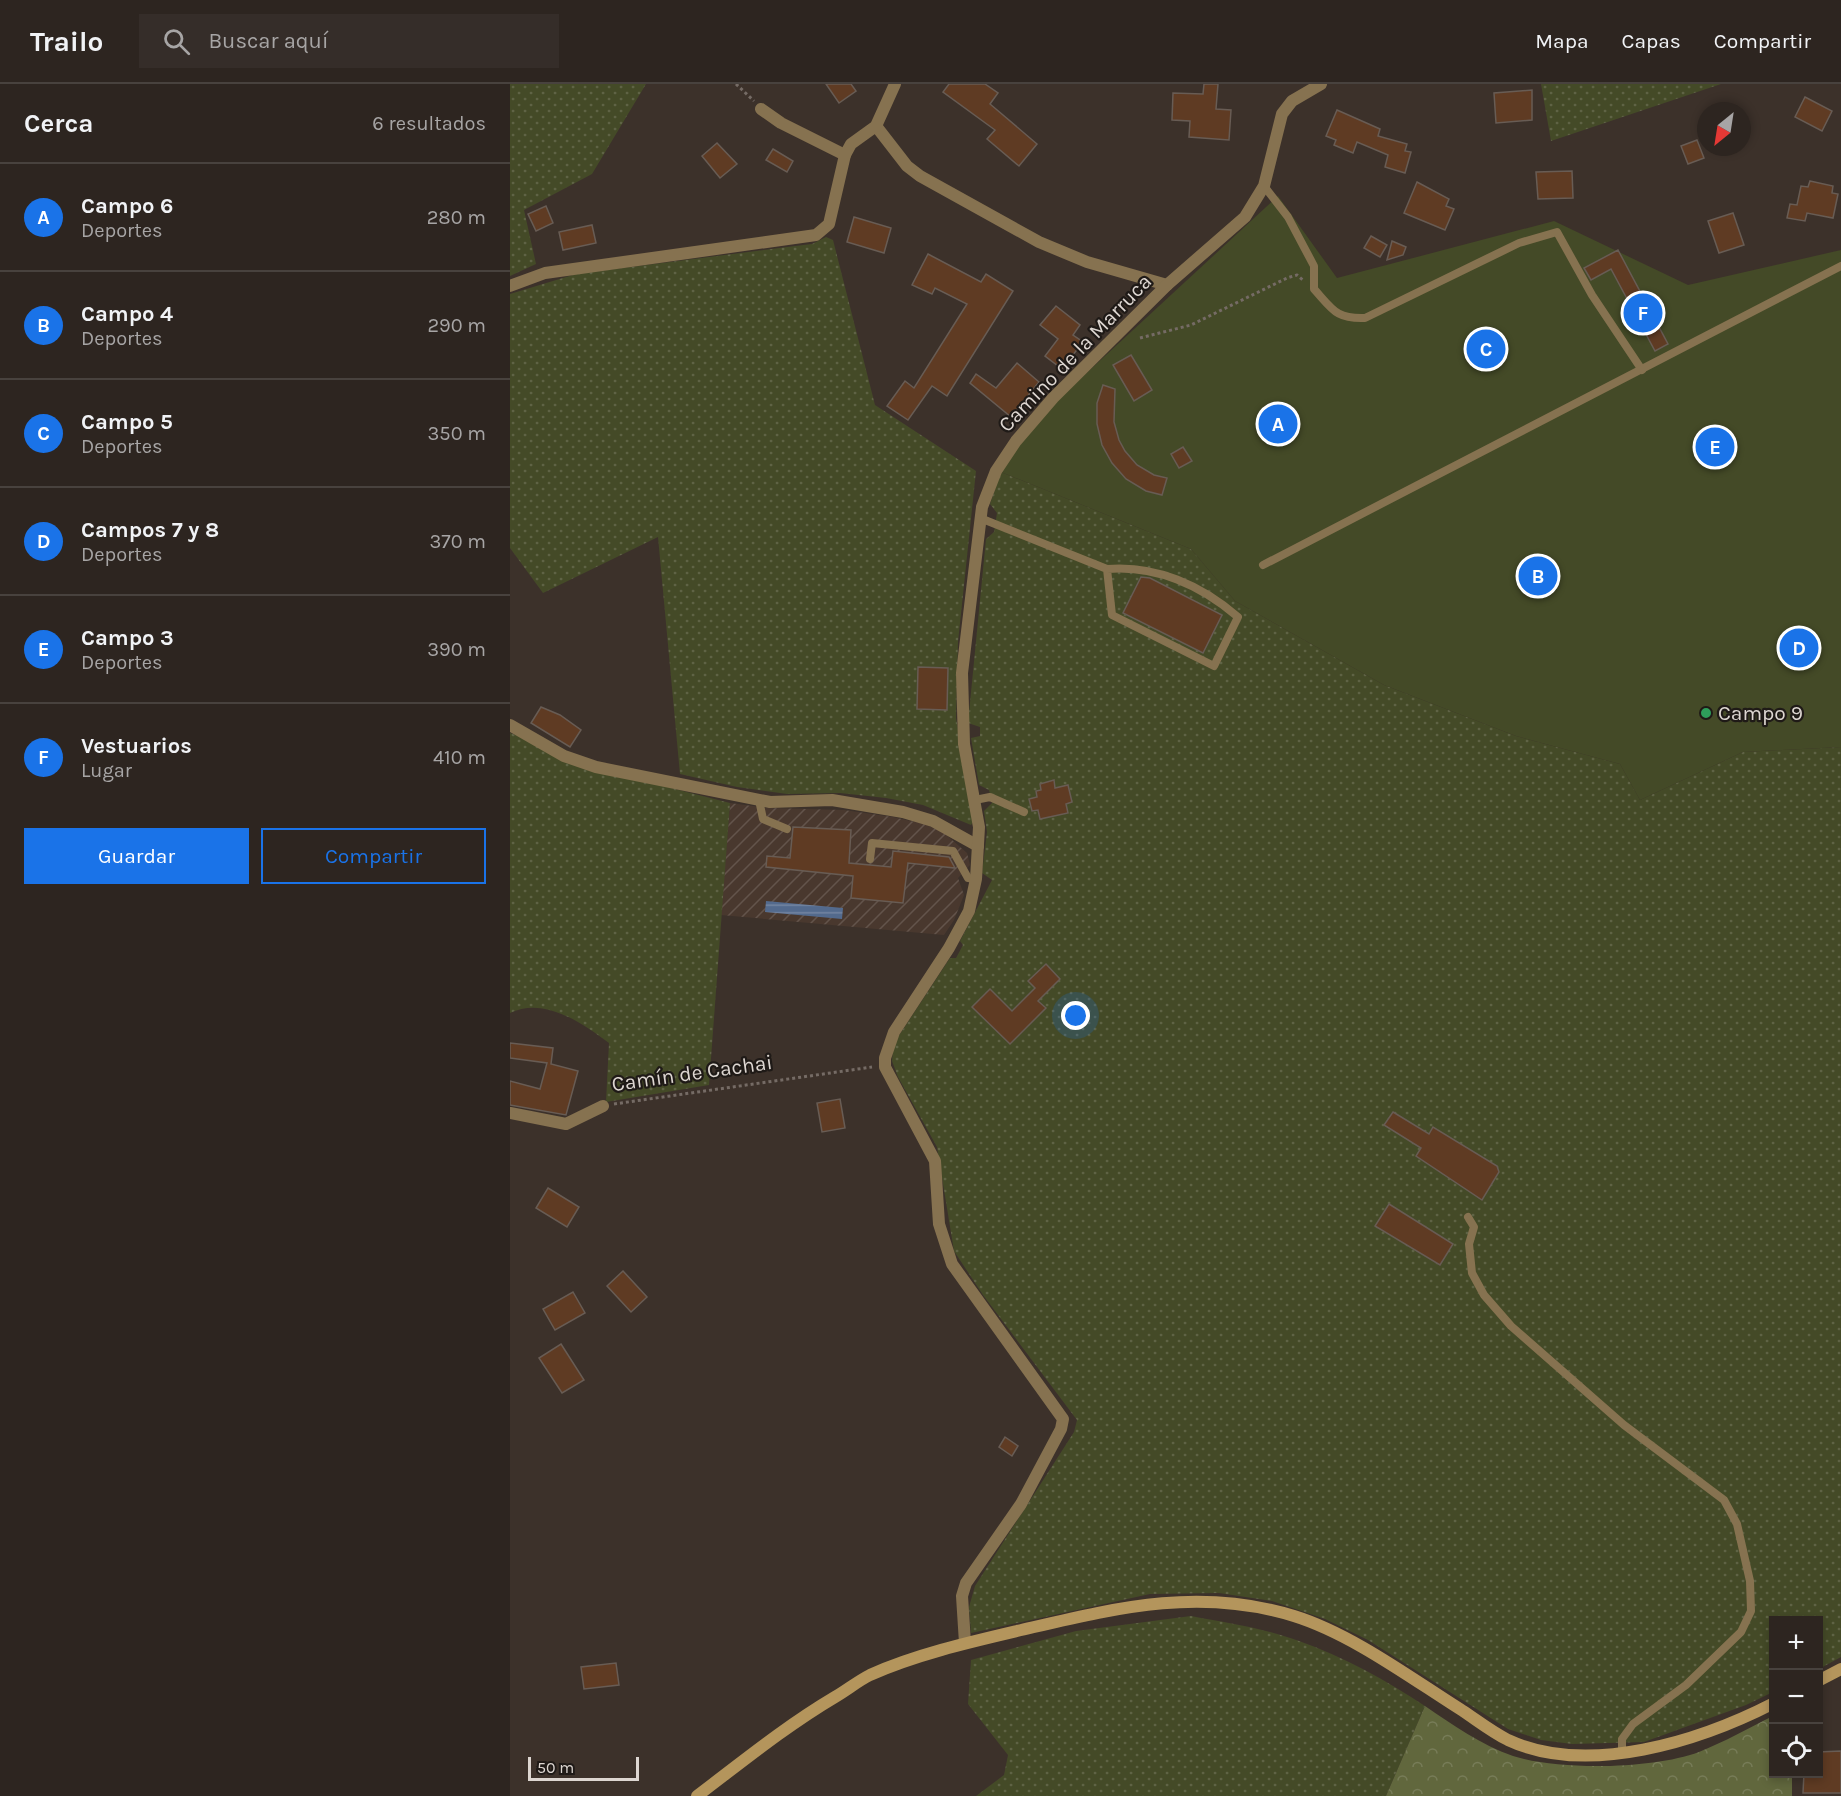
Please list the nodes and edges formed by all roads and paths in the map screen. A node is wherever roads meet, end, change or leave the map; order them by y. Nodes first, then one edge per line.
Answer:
1 (736, 84) edge
2 (895, 84) edge
3 (1321, 84) edge
4 (761, 109) joint
5 (876, 126) junction
6 (845, 155) junction
7 (1264, 186) junction
8 (1841, 266) edge
9 (1167, 285) junction
10 (510, 286) edge
11 (1314, 289) junction
12 (1140, 338) dead end
13 (1642, 370) junction
14 (980, 518) junction
15 (1263, 565) dead end
16 (1107, 568) junction
17 (510, 725) edge
18 (759, 800) junction
19 (975, 800) junction
20 (1024, 812) dead end
21 (788, 829) dead end
22 (978, 846) junction
23 (870, 859) dead end
24 (976, 879) junction
25 (885, 1067) junction
26 (603, 1106) joint
27 (510, 1113) edge
28 (1468, 1218) dead end
29 (965, 1643) junction
30 (1841, 1669) edge
31 (1823, 1678) edge
32 (1769, 1705) edge
33 (1622, 1753) junction
34 (697, 1796) edge

1 - 4 path
2 - 5 street
3 - 7 street, Camino de la Marruca
4 - 6 street
5 - 6 street
5 - 9 street
6 - 10 street
7 - 9 street, Camino de la Marruca
7 - 11 lane
8 - 13 lane
9 - 14 street, Camino de la Marruca
11 - 12 path
11 - 13 lane
13 - 15 lane
14 - 16 lane
14 - 19 street, Camino de la Marruca
16 - 16 lane
17 - 18 street
18 - 21 lane
18 - 22 street
19 - 20 lane
19 - 22 street, Camino de la Marruca
22 - 24 street, Camino de la Marruca
23 - 24 lane
24 - 25 street, Camino de la Marruca
25 - 26 path, Camín de Cachai
25 - 29 street
26 - 27 street, Camín de Cachai
28 - 33 lane
29 - 33 street
29 - 34 street
30 - 31 street
32 - 33 street

